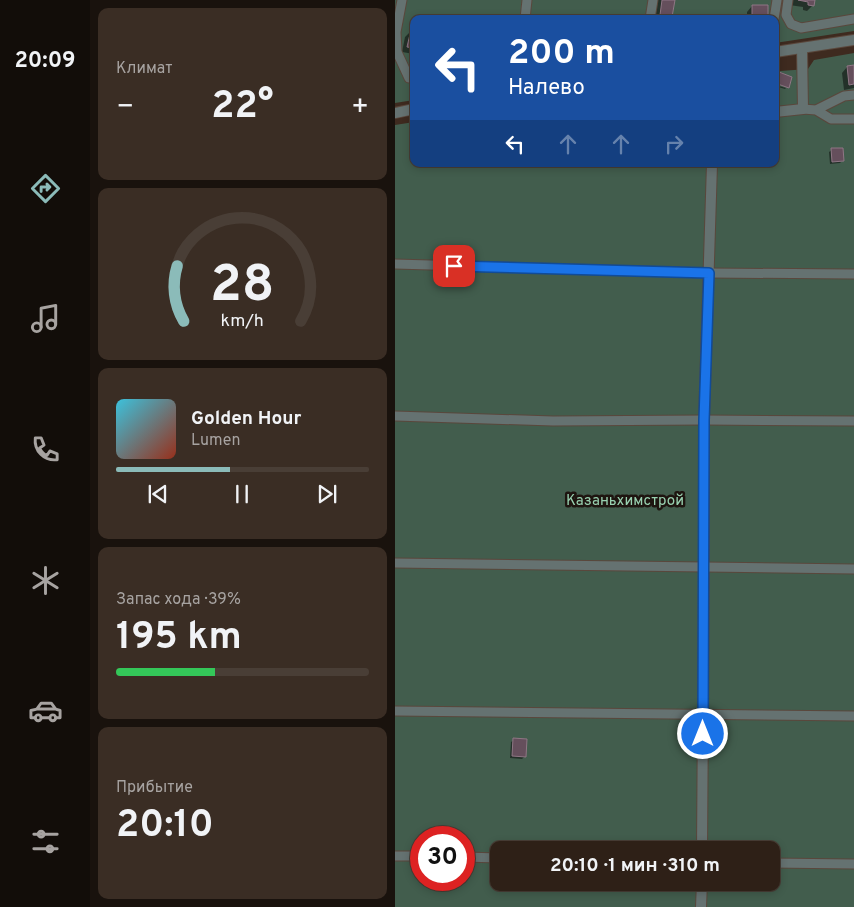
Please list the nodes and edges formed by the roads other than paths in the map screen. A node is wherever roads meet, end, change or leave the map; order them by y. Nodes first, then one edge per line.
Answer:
1 (402, 0) edge
2 (527, 0) edge
3 (653, 0) edge
4 (777, 0) edge
5 (789, 0) edge
6 (525, 15) edge
7 (651, 15) edge
8 (775, 15) edge
9 (854, 19) edge
10 (854, 40) edge
11 (802, 48) junction
12 (779, 51) edge
13 (410, 78) edge
14 (854, 95) edge
15 (803, 109) junction
16 (816, 110) junction
17 (410, 111) edge
18 (779, 112) edge
19 (395, 113) edge
20 (854, 119) edge
21 (712, 167) edge
22 (395, 264) edge
23 (709, 273) junction
24 (854, 274) edge
25 (395, 416) edge
26 (704, 420) junction
27 (854, 421) edge
28 (395, 563) edge
29 (704, 568) junction
30 (854, 569) edge
31 (395, 711) edge
32 (703, 714) junction
33 (854, 716) edge
34 (702, 841) edge
35 (395, 856) edge
36 (410, 856) edge
37 (475, 857) edge
38 (490, 858) edge
39 (780, 863) edge
40 (854, 864) edge
41 (702, 891) edge
42 (701, 907) edge

1 - 13 lane
2 - 6 lane
3 - 7 lane
4 - 8 lane
5 - 9 lane
10 - 11 street
11 - 12 street
11 - 15 street
14 - 16 lane
15 - 16 lane
15 - 18 street
16 - 20 lane
17 - 19 street
21 - 23 street
22 - 23 lane
23 - 24 lane
23 - 26 street
25 - 26 lane
26 - 27 lane
26 - 29 street
28 - 29 lane
29 - 30 lane
29 - 32 street
31 - 32 lane
32 - 33 lane
32 - 34 street
35 - 36 lane
37 - 38 lane
39 - 40 lane
41 - 42 street

